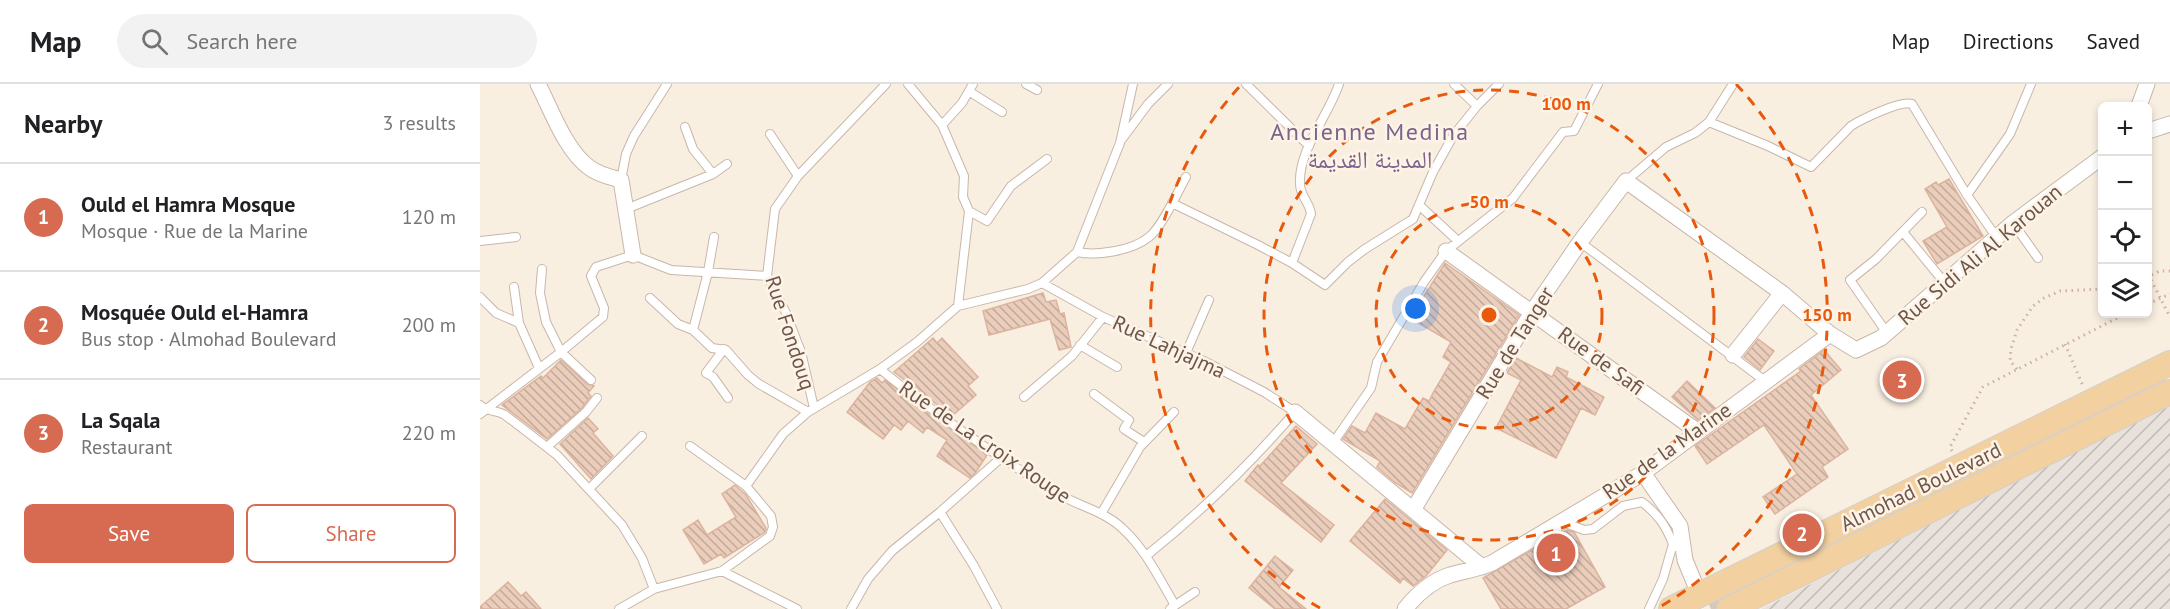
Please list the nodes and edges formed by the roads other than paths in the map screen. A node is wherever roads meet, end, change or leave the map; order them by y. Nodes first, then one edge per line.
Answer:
1 (538, 84) edge
2 (667, 84) edge
3 (886, 84) edge
4 (908, 84) edge
5 (1026, 84) edge
6 (1133, 84) edge
7 (1168, 84) edge
8 (1246, 84) edge
9 (1340, 84) edge
10 (1454, 84) edge
11 (1499, 84) edge
12 (1598, 84) edge
13 (1733, 84) edge
14 (2031, 84) edge
15 (2147, 84) edge
16 (972, 88) edge
17 (1037, 90) dead end
18 (2140, 102) edge
19 (1478, 106) junction
20 (1002, 111) dead end
21 (1709, 122) junction
22 (2170, 123) edge
23 (942, 125) junction
24 (685, 127) dead end
25 (2152, 129) edge
26 (770, 134) dead end
27 (1120, 143) junction
28 (1309, 146) junction
29 (1047, 159) dead end
30 (2098, 161) edge
31 (728, 164) dead end
32 (713, 174) junction
33 (798, 176) junction
34 (1186, 177) dead end
35 (621, 180) junction
36 (1626, 181) junction
37 (1966, 195) junction
38 (1172, 203) junction
39 (1419, 205) junction
40 (626, 209) junction
41 (969, 211) junction
42 (1922, 212) dead end
43 (2013, 223) junction
44 (1903, 232) junction
45 (516, 237) dead end
46 (714, 237) dead end
47 (1997, 238) junction
48 (480, 241) edge
49 (1580, 242) junction
50 (1452, 246) junction
51 (1077, 252) junction
52 (633, 255) junction
53 (2038, 258) dead end
54 (1292, 263) junction
55 (542, 269) dead end
56 (708, 272) junction
57 (767, 276) junction
58 (1944, 282) junction
59 (1042, 283) junction
60 (514, 287) dead end
61 (1782, 293) junction
62 (480, 297) edge
63 (650, 298) dead end
64 (1209, 300) dead end
65 (958, 306) junction
66 (1532, 312) junction
67 (1103, 317) junction
68 (519, 323) junction
69 (693, 330) junction
70 (1887, 333) junction
71 (1830, 334) junction
72 (1080, 345) junction
73 (724, 350) junction
74 (561, 352) junction
75 (1186, 353) junction
76 (1733, 355) junction
77 (2170, 363) edge
78 (1117, 367) dead end
79 (539, 368) junction
80 (880, 369) junction
81 (591, 380) dead end
82 (1765, 381) junction
83 (2170, 392) edge
84 (1094, 394) dead end
85 (1024, 397) dead end
86 (597, 398) dead end
87 (728, 398) dead end
88 (482, 410) edge
89 (811, 410) junction
90 (1174, 412) dead end
91 (1295, 412) junction
92 (2036, 430) junction
93 (1697, 431) junction
94 (642, 436) dead end
95 (1144, 442) junction
96 (1333, 442) junction
97 (690, 446) dead end
98 (547, 447) junction
99 (2049, 451) junction
100 (1002, 457) junction
101 (1643, 473) junction
102 (746, 486) junction
103 (589, 489) junction
104 (1413, 510) junction
105 (940, 512) junction
106 (1101, 514) junction
107 (1561, 521) junction
108 (1674, 544) junction
109 (1146, 556) junction
110 (1482, 567) junction
111 (722, 571) junction
112 (1703, 582) junction
113 (654, 589) junction
114 (1195, 592) dead end
115 (1172, 608) edge
116 (619, 609) edge
117 (797, 609) edge
118 (851, 609) edge
119 (997, 609) edge
120 (1405, 609) edge
121 (1648, 609) edge
122 (1671, 609) edge
123 (1729, 609) edge

1 - 35 street
2 - 35 lane
3 - 33 lane, Rue Fondouq
4 - 23 lane
5 - 17 lane
6 - 27 lane
7 - 27 lane
8 - 28 lane
9 - 28 lane
10 - 19 lane
11 - 19 lane
12 - 50 lane
13 - 21 lane
14 - 37 lane
15 - 18 street
16 - 20 lane
16 - 23 lane
19 - 39 lane
21 - 36 lane
21 - 37 lane
22 - 25 street
23 - 41 lane
24 - 32 lane
26 - 33 lane
27 - 51 lane
28 - 54 lane
29 - 41 lane
30 - 43 street, Rue Sidi Ali Al Karouan
31 - 32 lane
32 - 40 lane
33 - 57 lane, Rue Fondouq
34 - 38 lane
35 - 40 street
36 - 49 street, Rue de Tanger
36 - 61 street
37 - 47 lane
38 - 51 lane
38 - 54 lane
39 - 50 lane
39 - 54 lane
40 - 52 street
41 - 65 lane
42 - 44 lane
43 - 47 street, Rue Sidi Ali Al Karouan
43 - 53 lane
44 - 58 lane
44 - 70 lane
45 - 48 lane
46 - 56 lane
47 - 58 street, Rue Sidi Ali Al Karouan
49 - 66 street, Rue de Tanger
49 - 76 lane
50 - 66 street, Rue de Safi
50 - 96 lane
51 - 59 lane
52 - 56 lane
52 - 74 lane
55 - 74 lane
56 - 57 lane
56 - 69 lane
57 - 89 lane, Rue Fondouq
58 - 70 street, Rue Sidi Ali Al Karouan
59 - 65 lane
59 - 67 lane, Rue Lahjajma
60 - 68 lane
61 - 71 street
61 - 76 street
62 - 68 lane
63 - 69 lane
64 - 75 lane
65 - 80 lane
66 - 93 street, Rue de Safi
66 - 104 street, Rue de Tanger
67 - 72 lane
67 - 75 lane, Rue Lahjajma
68 - 79 lane
69 - 73 lane
70 - 71 street, Rue Sidi Ali Al Karouan
71 - 82 street, Rue de la Marine
72 - 78 lane
72 - 85 lane
73 - 87 lane
73 - 89 lane
74 - 79 lane
74 - 81 lane
75 - 91 lane, Rue Lahjajma
76 - 82 lane
77 - 92 main road, Almohad Boulevard
79 - 88 lane
80 - 89 lane
80 - 100 lane, Rue de La Croix Rouge
82 - 93 street, Rue de la Marine
83 - 99 main road, Almohad Boulevard
84 - 95 lane
86 - 98 lane
88 - 98 lane
89 - 102 lane
90 - 95 lane
91 - 96 street
91 - 109 lane
92 - 99 main road
92 - 112 main road, Almohad Boulevard
93 - 101 street, Rue de la Marine
94 - 103 lane
95 - 106 lane
96 - 104 street
97 - 102 lane
98 - 103 lane
99 - 123 main road, Almohad Boulevard
100 - 105 lane
100 - 106 lane, Rue de La Croix Rouge
101 - 107 street, Rue de la Marine
101 - 112 street
102 - 111 lane
103 - 113 lane
104 - 110 street
105 - 118 lane
105 - 119 lane
106 - 109 lane, Rue de La Croix Rouge
107 - 108 lane
107 - 110 street, Rue de la Marine
108 - 112 lane
108 - 121 lane
109 - 115 lane, Rue de La Croix Rouge
110 - 120 street, Rue de la Marine
111 - 113 lane
111 - 117 lane
112 - 122 main road, Almohad Boulevard
113 - 116 lane
114 - 115 lane

